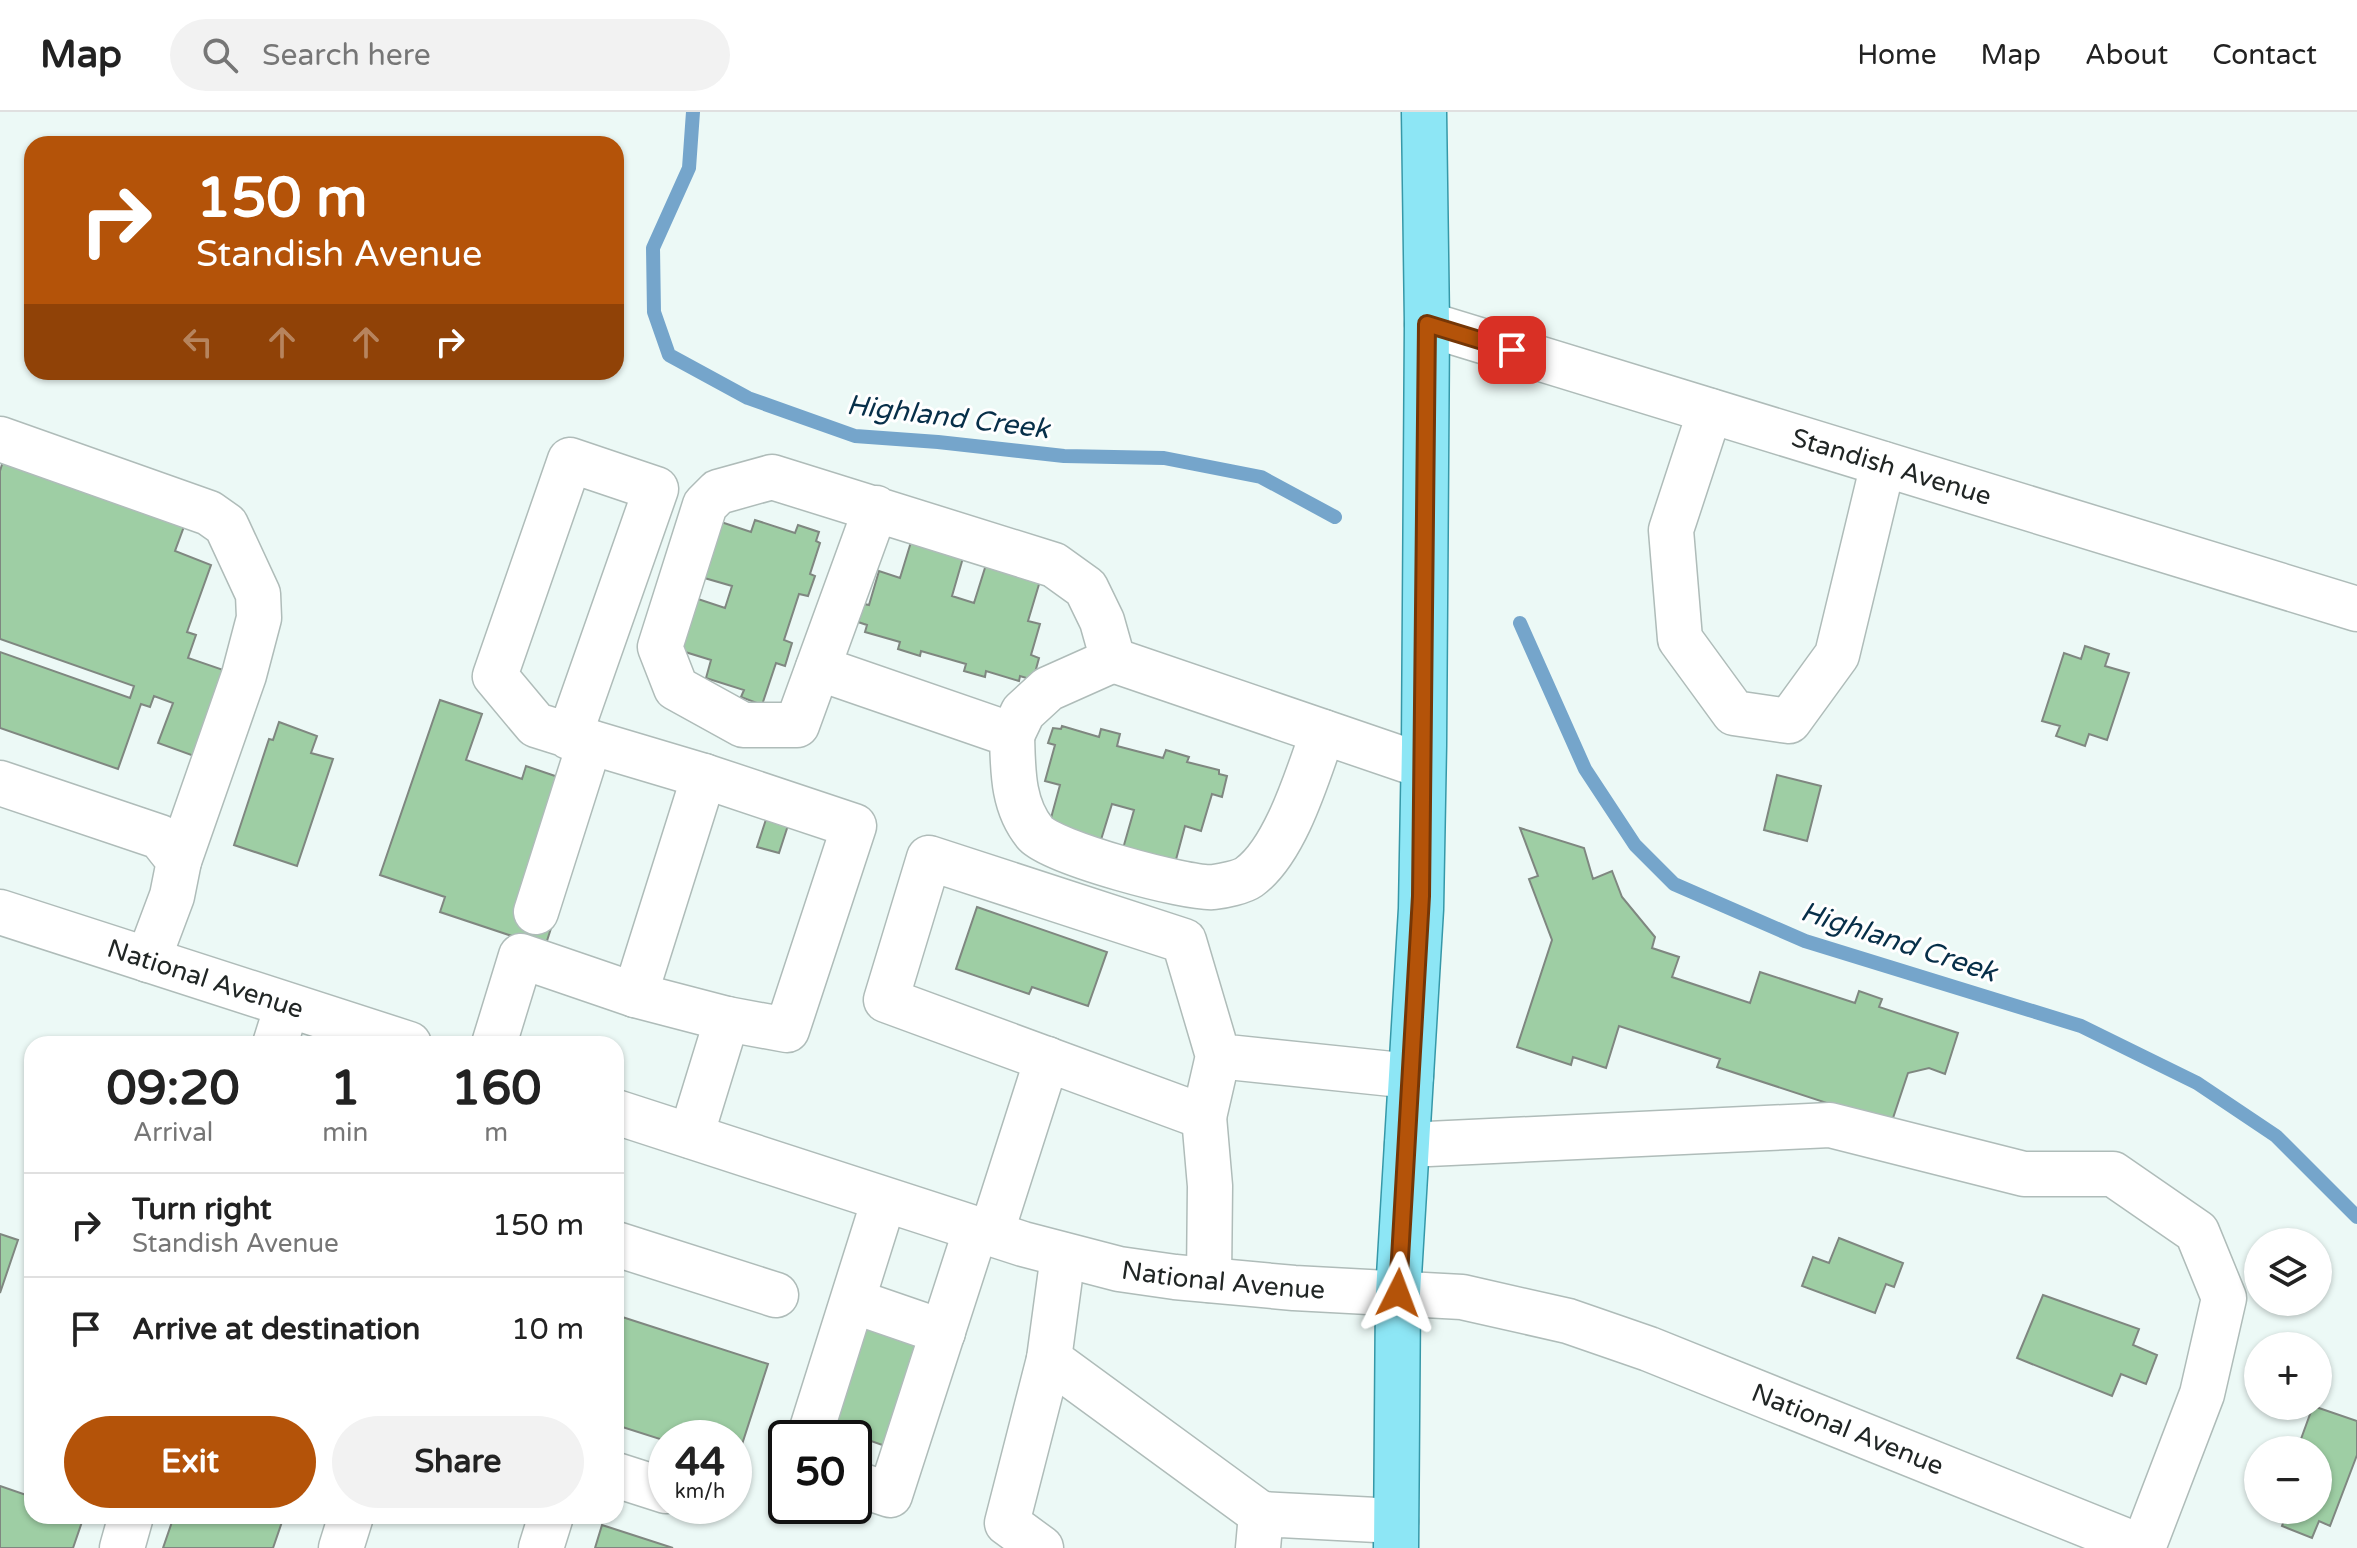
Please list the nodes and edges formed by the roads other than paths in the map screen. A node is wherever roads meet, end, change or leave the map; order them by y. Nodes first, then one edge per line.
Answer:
1 (1424, 112) edge
2 (1427, 324) junction
3 (1710, 411) junction
4 (0, 439) edge
5 (1883, 464) junction
6 (876, 508) junction
7 (2357, 609) edge
8 (1113, 660) junction
9 (818, 668) junction
10 (1323, 732) junction
11 (1012, 735) junction
12 (580, 740) junction
13 (1423, 766) junction
14 (704, 776) junction
15 (0, 783) edge
16 (179, 861) junction
17 (0, 912) edge
18 (527, 938) junction
19 (148, 960) junction
20 (635, 995) junction
21 (727, 1019) junction
22 (281, 1025) edge
23 (355, 1036) edge
24 (496, 1036) edge
25 (1218, 1056) junction
26 (1047, 1059) junction
27 (1411, 1076) junction
28 (624, 1115) edge
29 (1204, 1117) junction
30 (691, 1136) junction
31 (1407, 1145) junction
32 (884, 1200) junction
33 (984, 1232) junction
34 (624, 1247) edge
35 (1063, 1255) junction
36 (1209, 1280) junction
37 (1398, 1293) junction
38 (776, 1295) dead end
39 (853, 1301) junction
40 (943, 1332) junction
41 (1049, 1359) junction
42 (815, 1420) edge
43 (624, 1478) edge
44 (648, 1485) edge
45 (872, 1489) edge
46 (129, 1524) edge
47 (348, 1524) edge
48 (548, 1524) edge
49 (1259, 1531) edge
50 (1396, 1535) edge
51 (122, 1548) edge
52 (341, 1548) edge
53 (541, 1548) edge
54 (1041, 1548) edge
55 (2143, 1548) edge

1 - 2 main road
2 - 3 street, Standish Avenue
2 - 13 main road
3 - 5 street, Standish Avenue
3 - 5 street
4 - 16 street
5 - 7 street, Standish Avenue
6 - 8 street
6 - 9 street
6 - 9 street
8 - 10 street
8 - 11 street
9 - 11 street
10 - 11 street
10 - 13 street
12 - 12 street
12 - 14 street
12 - 18 street
13 - 27 main road
14 - 20 street
14 - 21 street
15 - 16 street
16 - 19 street
17 - 19 street, National Avenue
18 - 20 street
18 - 24 street
19 - 22 street, National Avenue
20 - 21 street
21 - 30 street
22 - 23 street, National Avenue
25 - 26 street
25 - 27 street
25 - 29 street
26 - 29 street
26 - 33 street
27 - 31 main road
28 - 30 street, National Avenue
29 - 36 street
30 - 32 street, National Avenue
31 - 37 main road
31 - 55 street
32 - 33 street, National Avenue
32 - 39 street
33 - 35 street, National Avenue
33 - 40 street
34 - 38 street
35 - 36 street, National Avenue
35 - 41 street
36 - 37 street, National Avenue
37 - 50 main road
37 - 55 street, National Avenue
39 - 40 street
39 - 42 street
40 - 45 street
41 - 49 street
41 - 54 street
43 - 44 street
46 - 51 street
47 - 52 street
48 - 53 street
49 - 50 street

